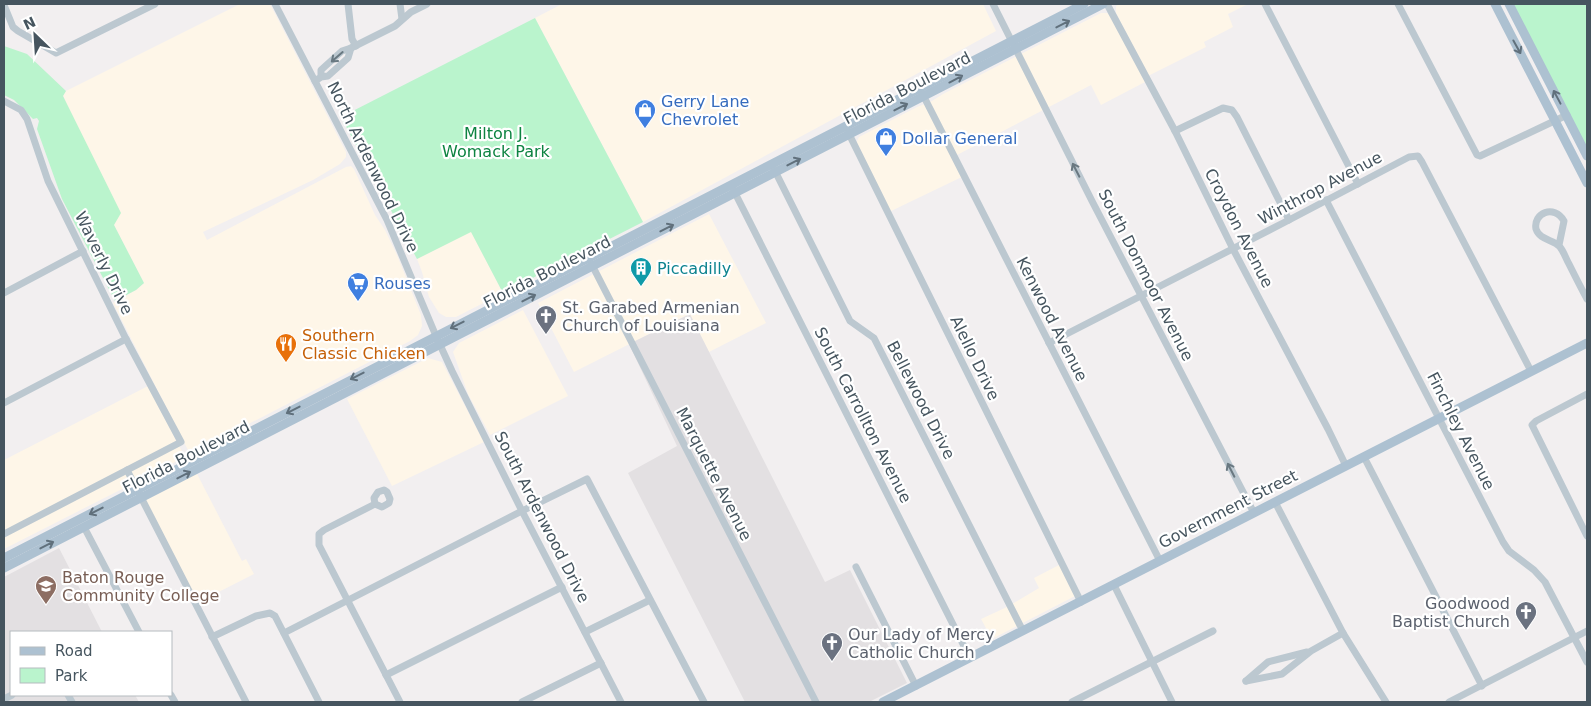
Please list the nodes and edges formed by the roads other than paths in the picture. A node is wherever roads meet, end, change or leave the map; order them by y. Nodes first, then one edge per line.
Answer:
1 (155, 4) edge
2 (275, 4) edge
3 (348, 4) edge
4 (400, 4) edge
5 (427, 4) edge
6 (992, 4) edge
7 (1084, 4) edge
8 (1103, 4) edge
9 (1107, 4) edge
10 (1265, 4) edge
11 (1398, 4) edge
12 (1495, 4) edge
13 (1508, 4) edge
14 (4, 5) edge
15 (402, 19) junction
16 (1051, 21) junction
17 (1032, 40) junction
18 (1013, 45) junction
19 (353, 47) junction
20 (318, 79) junction
21 (921, 92) junction
22 (4, 101) edge
23 (1567, 115) junction
24 (1556, 120) junction
25 (847, 130) junction
26 (1175, 131) junction
27 (1587, 156) edge
28 (773, 168) junction
29 (1587, 183) edge
30 (1358, 184) junction
31 (733, 188) junction
32 (1326, 200) junction
33 (1289, 220) junction
34 (1559, 245) junction
35 (1233, 249) junction
36 (83, 252) junction
37 (590, 262) junction
38 (4, 293) edge
39 (1141, 296) junction
40 (1587, 299) edge
41 (126, 339) junction
42 (438, 340) junction
43 (1049, 342) junction
44 (1587, 343) edge
45 (1531, 371) junction
46 (1587, 394) edge
47 (4, 403) edge
48 (1440, 418) junction
49 (1364, 457) junction
50 (1346, 466) junction
51 (127, 470) junction
52 (139, 494) junction
53 (1275, 502) junction
54 (375, 504) dead end
55 (522, 511) junction
56 (1254, 513) junction
57 (84, 526) junction
58 (4, 534) edge
59 (1587, 536) edge
60 (26, 552) junction
61 (4, 558) edge
62 (1160, 561) junction
63 (856, 567) dead end
64 (4, 568) edge
65 (1114, 585) junction
66 (562, 587) junction
67 (348, 600) junction
68 (650, 600) junction
69 (1081, 602) junction
70 (138, 631) edge
71 (1023, 631) junction
72 (1214, 631) dead end
73 (1587, 631) edge
74 (585, 632) junction
75 (1344, 632) junction
76 (284, 633) junction
77 (212, 637) junction
78 (1575, 638) junction
79 (1311, 651) junction
80 (970, 658) junction
81 (1151, 662) junction
82 (1587, 662) edge
83 (600, 663) junction
84 (386, 675) junction
85 (916, 686) junction
86 (1482, 686) junction
87 (246, 702) edge
88 (319, 702) edge
89 (400, 702) edge
90 (522, 702) edge
91 (621, 702) edge
92 (704, 702) edge
93 (816, 702) edge
94 (883, 702) edge
95 (1072, 702) edge
96 (1172, 702) edge
97 (1386, 702) edge
98 (1450, 702) edge

1 - 14 street
2 - 20 street, North Ardenwood Drive
3 - 19 street
4 - 15 street
5 - 15 street
6 - 18 street, South Donmoor Avenue
7 - 16 main road, Florida Boulevard
17 -> 8 main road, Florida Boulevard
9 - 26 street, Croydon Avenue
10 - 30 street
11 - 24 street
12 -> 24 main road
23 -> 13 main road
15 - 19 street
16 - 17 main road
16 - 18 main road, Florida Boulevard
17 - 18 main road, Florida Boulevard
18 - 21 main road, Florida Boulevard
39 -> 18 street, South Donmoor Avenue
19 - 20 street
20 - 42 street, North Ardenwood Drive
21 - 25 main road, Florida Boulevard
21 - 43 street, Kenwood Avenue
22 - 36 street, Waverly Drive
23 - 24 street
23 - 27 main road
24 - 29 main road
25 - 28 main road, Florida Boulevard
25 - 69 street, Alello Drive
26 - 33 street
26 - 35 street, Croydon Avenue
28 - 31 main road, Florida Boulevard
28 - 71 street, Bellewood Drive
30 - 32 street, Winthrop Avenue
30 - 45 street, Winthrop Avenue
31 - 37 main road, Florida Boulevard
31 - 80 street, South Carrollton Avenue
32 - 33 street, Winthrop Avenue
32 - 48 street, Finchley Avenue
33 - 35 street, Winthrop Avenue
34 - 34 street
34 - 40 street
35 - 39 street, Winthrop Avenue
35 - 50 street, Croydon Avenue
36 - 38 street
36 - 41 street, Waverly Drive
37 - 42 main road, Florida Boulevard
37 - 93 street, Marquette Avenue
39 - 43 street, Winthrop Avenue
56 -> 39 street, South Donmoor Avenue
41 - 47 street
41 - 51 street, Waverly Drive
42 - 52 main road, Florida Boulevard
42 - 55 street, South Ardenwood Drive
43 - 62 street, Kenwood Avenue
44 - 45 main road, Government Street
45 - 48 main road, Government Street
46 - 59 street
48 - 49 main road, Government Street
48 - 78 street, Finchley Avenue
49 - 50 main road, Government Street
49 - 86 street
50 - 53 main road, Government Street
51 - 52 street
51 - 58 street
52 - 57 main road, Florida Boulevard
52 -> 60 main road, Florida Boulevard
52 - 77 street
53 - 56 main road, Government Street
53 - 75 street
54 - 67 street
55 - 66 street, South Ardenwood Drive
55 - 67 street
55 - 68 street
56 - 62 main road, Government Street
60 -> 57 main road, Florida Boulevard
57 - 70 street
60 - 61 main road, Florida Boulevard
60 - 64 main road, Florida Boulevard
62 - 65 main road, Government Street
63 - 85 street
65 - 69 main road, Government Street
65 - 81 street
66 - 74 street, South Ardenwood Drive
66 - 84 street
67 - 76 street
67 - 84 street
68 - 74 street
68 - 92 street
69 - 71 main road, Government Street
71 - 80 main road, Government Street
72 - 81 street
73 - 78 street
74 - 83 street, South Ardenwood Drive
75 - 79 street
75 - 97 street
76 - 77 street
76 - 88 street
77 - 87 street
78 - 82 street, Finchley Avenue
78 - 86 street
79 - 79 street
80 - 85 main road, Government Street
81 - 95 street
81 - 96 street
83 - 90 street
83 - 91 street, South Ardenwood Drive
84 - 89 street
85 - 94 main road, Government Street
86 - 98 street

